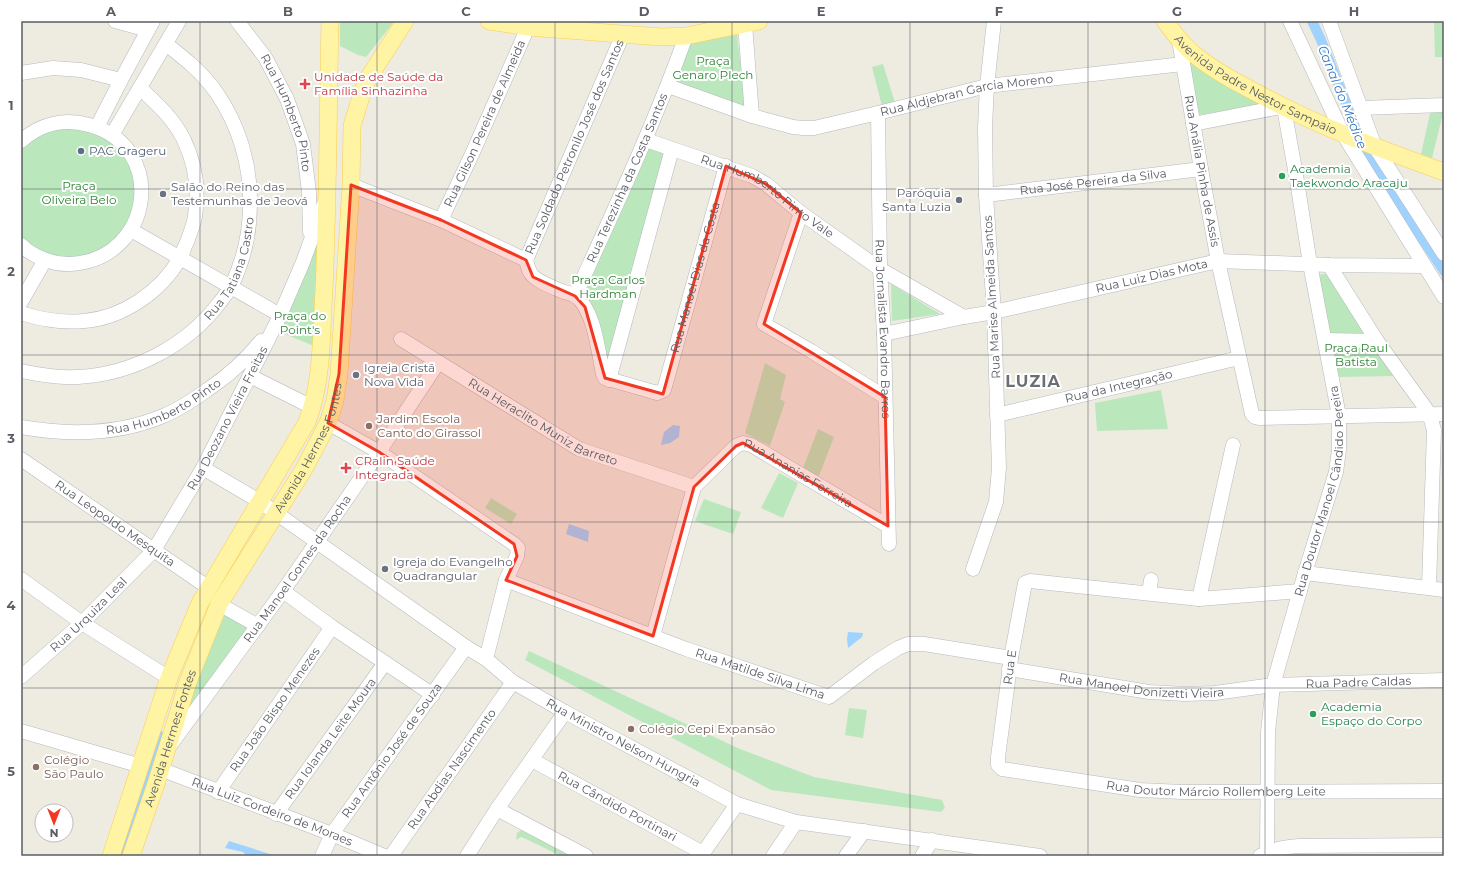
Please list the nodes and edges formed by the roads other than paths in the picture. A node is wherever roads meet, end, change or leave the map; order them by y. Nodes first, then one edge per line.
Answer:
1 (115, 21) edge
2 (179, 21) edge
3 (237, 21) edge
4 (330, 21) edge
5 (405, 21) edge
6 (489, 21) edge
7 (994, 21) edge
8 (1165, 21) edge
9 (1290, 21) edge
10 (1329, 21) edge
11 (752, 23) edge
12 (150, 26) edge
13 (528, 27) junction
14 (623, 34) junction
15 (686, 36) junction
16 (1179, 40) junction
17 (166, 44) junction
18 (1183, 64) junction
19 (21, 73) edge
20 (121, 80) junction
21 (668, 86) junction
22 (987, 86) junction
23 (140, 88) junction
24 (1444, 105) edge
25 (1282, 107) junction
26 (1361, 108) junction
27 (878, 113) junction
28 (752, 116) junction
29 (1193, 124) junction
30 (97, 127) junction
31 (112, 135) junction
32 (1345, 135) junction
33 (646, 140) junction
34 (21, 142) edge
35 (1373, 147) junction
36 (672, 150) junction
37 (726, 166) junction
38 (1200, 169) junction
39 (1444, 172) edge
40 (350, 185) junction
41 (328, 193) junction
42 (986, 195) junction
43 (801, 214) junction
44 (441, 220) junction
45 (131, 230) junction
46 (310, 239) junction
47 (22, 250) edge
48 (1444, 254) edge
49 (180, 258) junction
50 (45, 260) junction
51 (526, 260) junction
52 (1218, 261) junction
53 (1310, 264) junction
54 (1329, 265) junction
55 (1423, 266) junction
56 (880, 269) junction
57 (230, 288) junction
58 (575, 296) junction
59 (1444, 297) edge
60 (21, 302) edge
61 (994, 312) junction
62 (21, 313) edge
63 (279, 317) junction
64 (964, 317) junction
65 (884, 334) junction
66 (401, 339) dead end
67 (1325, 340) junction
68 (1378, 341) junction
69 (1239, 358) junction
70 (438, 363) junction
71 (21, 371) edge
72 (250, 376) junction
73 (609, 380) junction
74 (884, 397) junction
75 (312, 407) junction
76 (1430, 413) junction
77 (1444, 414) edge
78 (997, 415) junction
79 (1339, 416) junction
80 (328, 423) junction
81 (21, 427) edge
82 (1233, 445) dead end
83 (379, 452) junction
84 (21, 459) edge
85 (203, 468) junction
86 (694, 487) junction
87 (259, 501) junction
88 (276, 514) junction
89 (888, 526) junction
90 (316, 542) junction
91 (889, 544) dead end
92 (154, 550) junction
93 (973, 569) dead end
94 (1305, 573) junction
95 (21, 579) edge
96 (506, 580) junction
97 (1429, 587) junction
98 (209, 588) junction
99 (1300, 590) junction
100 (1444, 590) edge
101 (283, 591) junction
102 (1199, 599) junction
103 (219, 604) junction
104 (82, 623) junction
105 (258, 626) junction
106 (332, 627) junction
107 (654, 636) junction
108 (466, 647) junction
109 (486, 659) junction
110 (385, 663) junction
111 (1010, 663) junction
112 (21, 677) edge
113 (169, 678) junction
114 (1444, 680) edge
115 (513, 682) junction
116 (1273, 685) junction
117 (433, 696) junction
118 (565, 712) junction
119 (21, 731) edge
120 (166, 751) junction
121 (998, 757) joint
122 (532, 760) junction
123 (140, 766) junction
124 (160, 769) junction
125 (1268, 791) junction
126 (1444, 791) edge
127 (218, 792) junction
128 (737, 804) junction
129 (497, 810) junction
130 (276, 814) junction
131 (796, 822) junction
132 (864, 831) junction
133 (332, 834) junction
134 (136, 838) junction
135 (932, 840) junction
136 (1444, 845) edge
137 (991, 853) edge
138 (1263, 854) edge
139 (702, 855) edge
140 (1022, 855) edge
141 (111, 856) edge
142 (130, 856) edge
143 (138, 856) edge
144 (322, 856) edge
145 (384, 856) edge
146 (391, 856) edge
147 (466, 856) edge
148 (586, 856) edge
149 (773, 856) edge
150 (846, 856) edge
151 (922, 856) edge
152 (1040, 856) edge

1 - 12 street
2 - 17 street
3 - 46 street, Rua Humberto Pinto
4 - 41 main road, Avenida Hermes Fontes
5 - 40 main road, Avenida Hermes Fontes
6 - 13 main road
7 - 22 street, Rua Marise Almeida Santos
8 - 16 main road, Avenida Padre Nestor Sampaio
9 - 32 street
10 - 26 street
11 - 15 main road
11 - 28 street
12 - 20 street
13 - 14 main road
13 - 44 street, Rua Gilson Pereira de Almeida
14 - 15 main road
14 - 51 street, Rua Soldado Petronilo José dos Santos
15 - 21 street, Rua Terezinha da Costa Santos
16 - 18 street, Rua Anália Pinha de Assis
16 - 25 main road, Avenida Padre Nestor Sampaio
17 - 23 street
17 - 57 street, Rua Tatiana Castro
18 - 22 street, Rua Aldjebran Garcia Moreno
18 - 29 street, Rua Anália Pinha de Assis
19 - 20 street
20 - 30 street
21 - 28 street
21 - 33 street, Rua Terezinha da Costa Santos
22 - 27 street, Rua Aldjebran Garcia Moreno
22 - 42 street, Rua Marise Almeida Santos
23 - 31 street
23 - 49 street
24 - 26 street
25 - 29 street
25 - 32 main road, Avenida Padre Nestor Sampaio
25 - 53 street, Rua Doutor Manoel Cândido Pereira
26 - 35 street
27 - 28 street, Rua Aldjebran Garcia Moreno
27 - 56 street, Rua Jornalista Evandro Barros
29 - 38 street, Rua Anália Pinha de Assis
30 - 31 street
30 - 34 street
31 - 45 street
32 - 35 main road, Avenida Padre Nestor Sampaio
32 - 55 street
33 - 36 street, Rua Humberto Pinto Vale
33 - 58 street, Rua Terezinha da Costa Santos
35 - 39 main road, Avenida Padre Nestor Sampaio
35 - 48 street
36 - 37 street, Rua Humberto Pinto Vale
36 - 73 street
37 - 43 street, Rua Humberto Pinto Vale
37 - 73 street, Rua Manoel Dias da Costa
38 - 42 street, Rua José Pereira da Silva
38 - 52 street, Rua Anália Pinha de Assis
40 - 44 street
40 - 80 main road, Avenida Hermes Fontes
41 - 46 street, Rua Deozano Vieira Freitas
41 - 75 main road, Avenida Hermes Fontes
42 - 61 street, Rua Marise Almeida Santos
43 - 56 street, Rua Humberto Pinto Vale
43 - 74 street
44 - 51 street
45 - 49 street
45 - 50 street
46 - 63 street, Rua Deozano Vieira Freitas
47 - 50 street
49 - 57 street
49 - 62 street
50 - 60 street
51 - 58 street
52 - 53 street, Rua Luiz Dias Mota
52 - 61 street, Rua Luiz Dias Mota
52 - 69 street, Rua Anália Pinha de Assis
53 - 54 street, Rua Luiz Dias Mota
53 - 67 street, Rua Doutor Manoel Cândido Pereira
54 - 55 street, Rua Luiz Dias Mota
54 - 68 street
55 - 59 street
56 - 64 street, Rua Humberto Pinto Vale
56 - 65 street, Rua Jornalista Evandro Barros
57 - 63 street
57 - 71 street, Rua Tatiana Castro
58 - 73 street
61 - 64 street, Rua Luiz Dias Mota
61 - 78 street, Rua Marise Almeida Santos
63 - 72 street, Rua Deozano Vieira Freitas
63 - 81 street, Rua Humberto Pinto
64 - 65 street, Rua Luiz Dias Mota
65 - 74 street, Rua Jornalista Evandro Barros
66 - 70 street, Rua Heraclito Muniz Barreto
67 - 68 street
67 - 79 street, Rua Doutor Manoel Cândido Pereira
68 - 76 street
69 - 78 street, Rua da Integração
69 - 79 street, Rua Anália Pinha de Assis
70 - 83 street, Rua Manoel Gomes da Rocha
70 - 86 street, Rua Heraclito Muniz Barreto
72 - 75 street
72 - 85 street, Rua Deozano Vieira Freitas
74 - 89 street, Rua Jornalista Evandro Barros
75 - 87 main road, Avenida Hermes Fontes
76 - 77 street
76 - 79 street
76 - 97 street
78 - 93 street, Rua Marise Almeida Santos
79 - 94 street, Rua Doutor Manoel Cândido Pereira
80 - 83 street
80 - 88 main road, Avenida Hermes Fontes
82 - 102 street
83 - 90 street, Rua Manoel Gomes da Rocha
83 - 96 street
84 - 92 street, Rua Leopoldo Mesquita
85 - 87 street, Rua Ministro Nelson Hungria
85 - 92 street, Rua Deozano Vieira Freitas
86 - 89 street, Rua Ananias Ferreira
86 - 107 street
87 - 88 street, Rua Ministro Nelson Hungria
87 - 98 main road, Avenida Hermes Fontes
88 - 90 street, Rua Ministro Nelson Hungria
88 - 103 main road, Avenida Hermes Fontes
89 - 91 street, Rua Jornalista Evandro Barros
90 - 101 street, Rua Manoel Gomes da Rocha
90 - 108 street, Rua Ministro Nelson Hungria
92 - 98 street, Rua Leopoldo Mesquita
92 - 104 street, Rua Urquiza Leal
94 - 97 street
94 - 99 street, Rua Doutor Manoel Cândido Pereira
95 - 104 street
96 - 107 street, Rua Matilde Silva Lima
96 - 109 street
97 - 100 street
98 - 113 main road, Avenida Hermes Fontes
99 - 102 street
99 - 116 street, Rua Doutor Manoel Cândido Pereira
101 - 105 street, Rua Manoel Gomes da Rocha
101 - 106 street
102 - 111 street, Rua E
103 - 105 street
103 - 120 main road, Avenida Hermes Fontes
104 - 112 street, Rua Urquiza Leal
104 - 113 street
105 - 120 street, Rua Manoel Gomes da Rocha
106 - 110 street
106 - 127 street, Rua João Bispo Menezes
107 - 111 street, Rua Matilde Silva Lima
108 - 109 street, Rua Ministro Nelson Hungria
108 - 117 street, Rua Antônio José de Souza
109 - 115 street, Rua Ministro Nelson Hungria
110 - 117 street
110 - 130 street, Rua Iolanda Leite Moura
111 - 116 street, Rua Manoel Donizetti Vieira
111 - 121 street, Rua E
113 - 123 main road, Avenida Hermes Fontes
114 - 116 street, Rua Padre Caldas
115 - 118 street, Rua Ministro Nelson Hungria
115 - 146 street, Rua Abdias Nascimento
116 - 125 street, Rua Doutor Manoel Cândido Pereira
117 - 133 street, Rua Antônio José de Souza
118 - 122 street
118 - 128 street, Rua Ministro Nelson Hungria
119 - 123 street
120 - 124 main road, Avenida Hermes Fontes
121 - 125 street, Rua Doutor Márcio Rollemberg Leite
122 - 129 street
122 - 139 street, Rua Cândido Portinari
123 - 141 main road, Avenida Hermes Fontes
124 - 127 street, Rua Luiz Cordeiro de Moraes
124 - 134 main road, Avenida Hermes Fontes
125 - 126 street, Rua Doutor Márcio Rollemberg Leite
125 - 138 street, Rua Doutor Manoel Cândido Pereira
127 - 130 street, Rua Luiz Cordeiro de Moraes
128 - 131 street, Rua Ministro Nelson Hungria
128 - 139 street
129 - 147 street
129 - 148 street
130 - 133 street, Rua Luiz Cordeiro de Moraes
131 - 132 street, Rua Ministro Nelson Hungria
131 - 149 street
132 - 135 street, Rua Ministro Nelson Hungria
132 - 150 street
133 - 144 street, Rua Antônio José de Souza
133 - 145 street, Rua Luiz Cordeiro de Moraes
134 - 142 main road, Avenida Hermes Fontes
134 - 143 street
135 - 137 street, Rua Ministro Nelson Hungria
135 - 151 street
136 - 138 street
137 - 140 street, Rua Ministro Nelson Hungria
140 - 152 street, Rua Ministro Nelson Hungria

